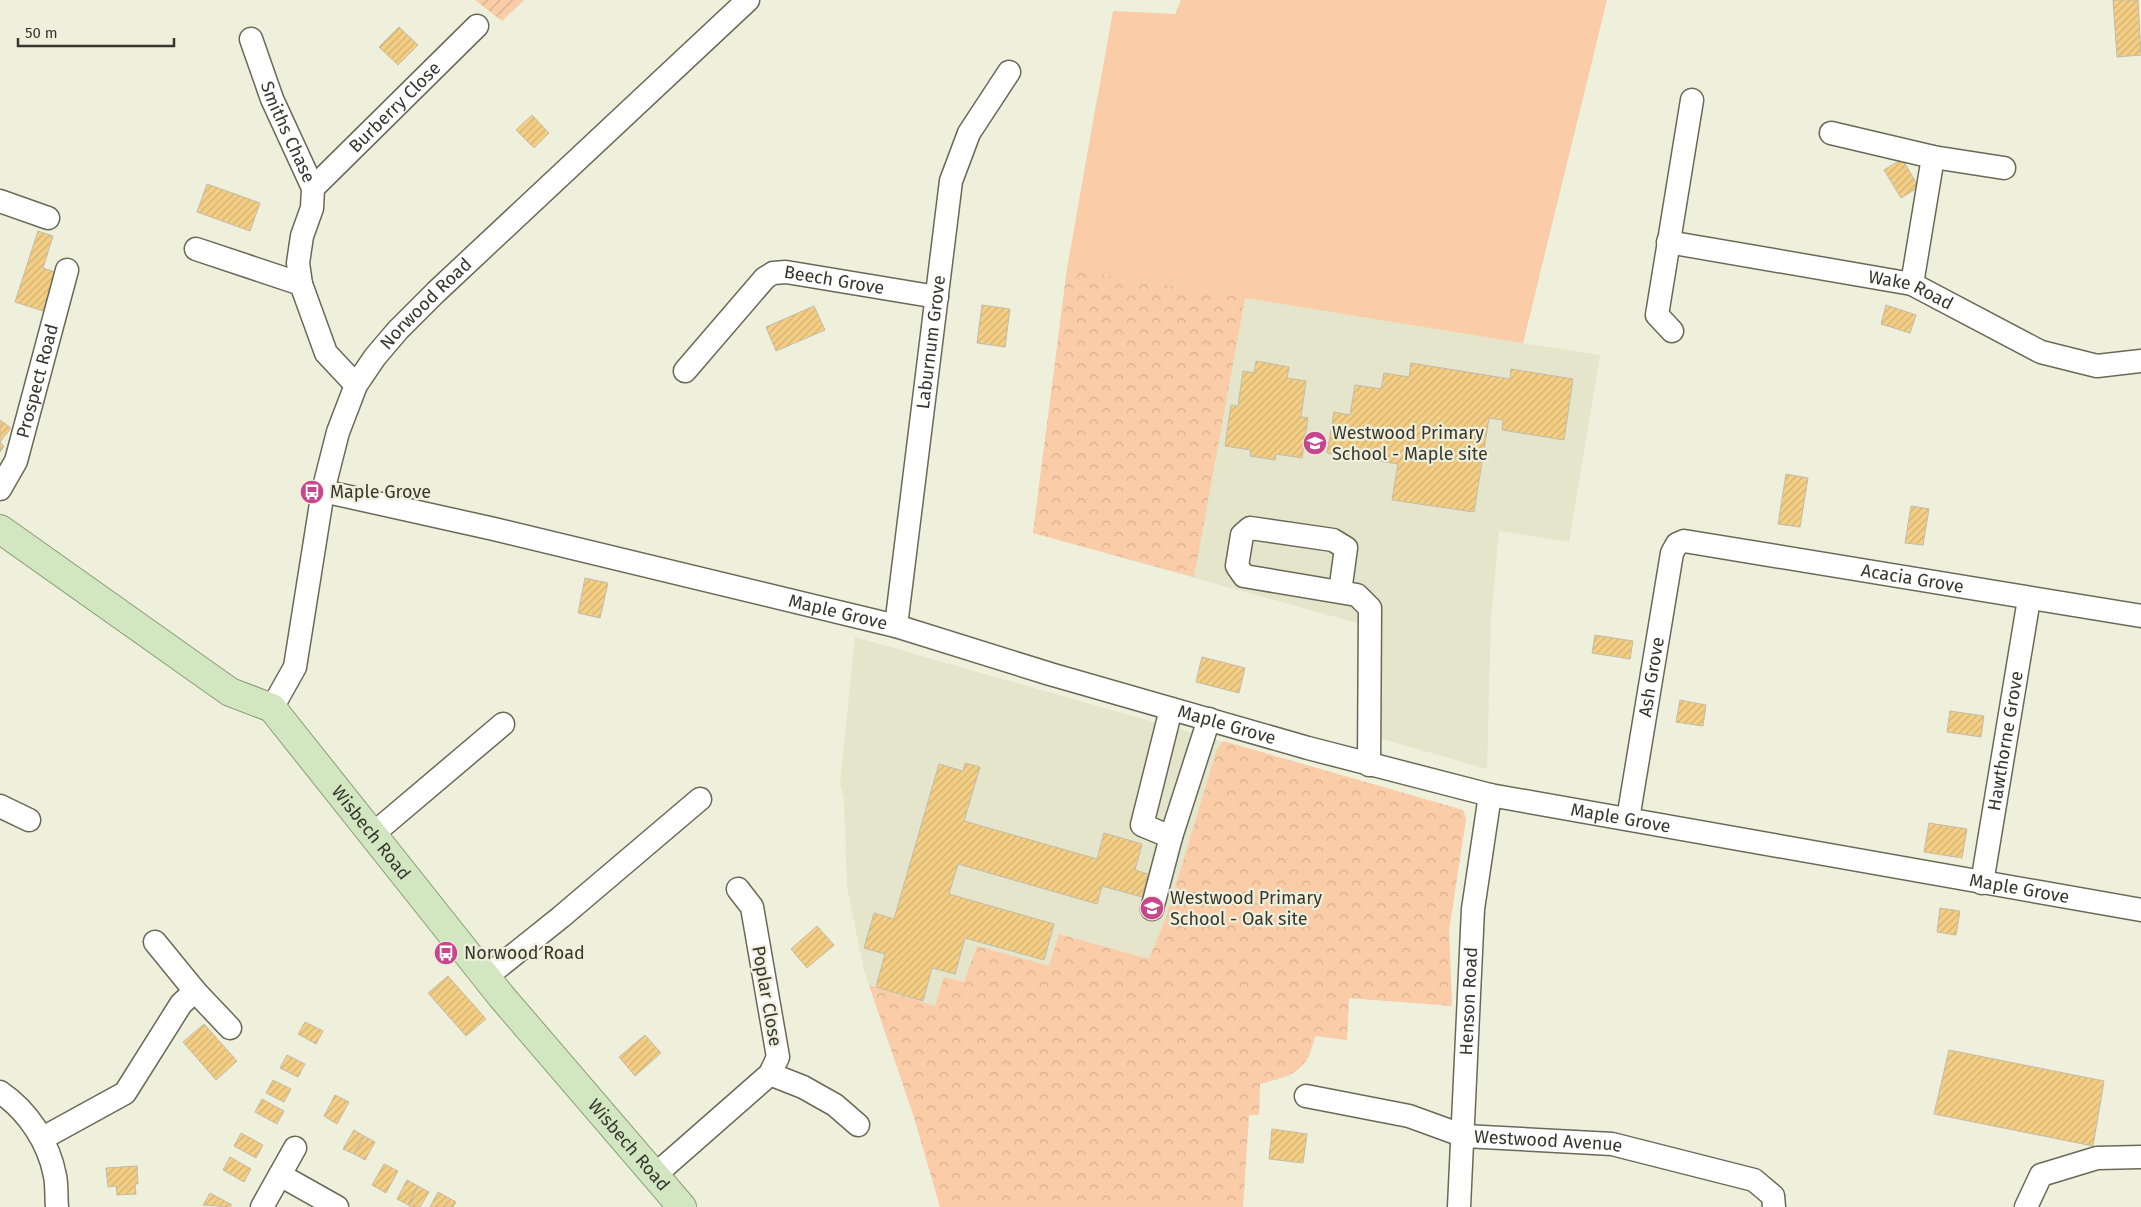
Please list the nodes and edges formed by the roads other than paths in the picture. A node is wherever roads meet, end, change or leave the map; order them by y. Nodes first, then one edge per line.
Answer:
1 (748, 0) edge
2 (477, 26) dead end
3 (251, 39) dead end
4 (1009, 72) dead end
5 (1692, 100) dead end
6 (1831, 133) dead end
7 (1933, 156) junction
8 (2004, 168) dead end
9 (313, 188) junction
10 (0, 201) edge
11 (48, 218) dead end
12 (1668, 242) junction
13 (196, 249) dead end
14 (67, 270) dead end
15 (301, 284) junction
16 (1912, 284) junction
17 (937, 297) junction
18 (1672, 331) dead end
19 (2141, 360) edge
20 (685, 371) dead end
21 (356, 386) junction
22 (0, 489) edge
23 (323, 491) junction
24 (0, 529) edge
25 (1684, 541) joint
26 (1340, 592) junction
27 (2029, 599) junction
28 (2141, 616) edge
29 (896, 626) junction
30 (272, 708) junction
31 (1171, 708) junction
32 (1209, 719) junction
33 (503, 724) dead end
34 (1369, 765) junction
35 (1490, 796) junction
36 (700, 799) dead end
37 (0, 806) edge
38 (1628, 819) junction
39 (29, 820) dead end
40 (373, 834) junction
41 (1170, 837) junction
42 (1982, 883) junction
43 (738, 889) dead end
44 (1152, 909) dead end
45 (2141, 910) edge
46 (154, 942) dead end
47 (486, 977) junction
48 (195, 991) junction
49 (230, 1028) dead end
50 (770, 1074) junction
51 (0, 1092) edge
52 (1306, 1096) dead end
53 (858, 1125) dead end
54 (1464, 1136) junction
55 (43, 1138) junction
56 (295, 1148) dead end
57 (2141, 1157) edge
58 (280, 1175) junction
59 (655, 1175) junction
60 (57, 1207) edge
61 (262, 1207) edge
62 (337, 1207) edge
63 (682, 1207) edge
64 (1459, 1207) edge
65 (1774, 1207) edge
66 (2026, 1207) edge

1 - 21 street, Norwood Road
2 - 9 street, Burberry Close
3 - 9 street, Smiths Chase
4 - 17 street, Laburnum Grove
5 - 12 street
6 - 7 street
7 - 8 street
7 - 16 street
9 - 15 street, Smiths Chase
10 - 11 street
12 - 16 street, Wake Road
12 - 18 street
13 - 15 street
14 - 22 street, Prospect Road
15 - 21 street, Smiths Chase
16 - 19 street, Wake Road
17 - 20 street, Beech Grove
17 - 29 street, Laburnum Grove
21 - 23 street, Norwood Road
23 - 29 street, Maple Grove
23 - 30 street, Norwood Road
24 - 30 main road
25 - 27 street, Acacia Grove
25 - 38 street, Ash Grove
26 - 26 street
26 - 34 street
27 - 28 street, Acacia Grove
27 - 42 street, Hawthorne Grove
29 - 31 street, Maple Grove
30 - 40 main road, Wisbech Road
31 - 32 street, Maple Grove
31 - 41 street
32 - 34 street, Maple Grove
32 - 41 street
33 - 40 street
34 - 35 street, Maple Grove
35 - 38 street, Maple Grove
35 - 54 street, Henson Road
36 - 47 street
37 - 39 street
38 - 42 street, Maple Grove
40 - 47 main road, Wisbech Road
41 - 44 street
42 - 45 street, Maple Grove
43 - 50 street, Poplar Close
46 - 48 street
47 - 59 main road, Wisbech Road
48 - 49 street
48 - 55 street
50 - 53 street
50 - 59 street, Poplar Close
51 - 55 street
52 - 54 street, Westwood Avenue
54 - 64 street, Henson Road
54 - 65 street, Westwood Avenue
55 - 60 street
56 - 58 street
57 - 66 street
58 - 61 street
58 - 62 street
59 - 63 main road, Wisbech Road

